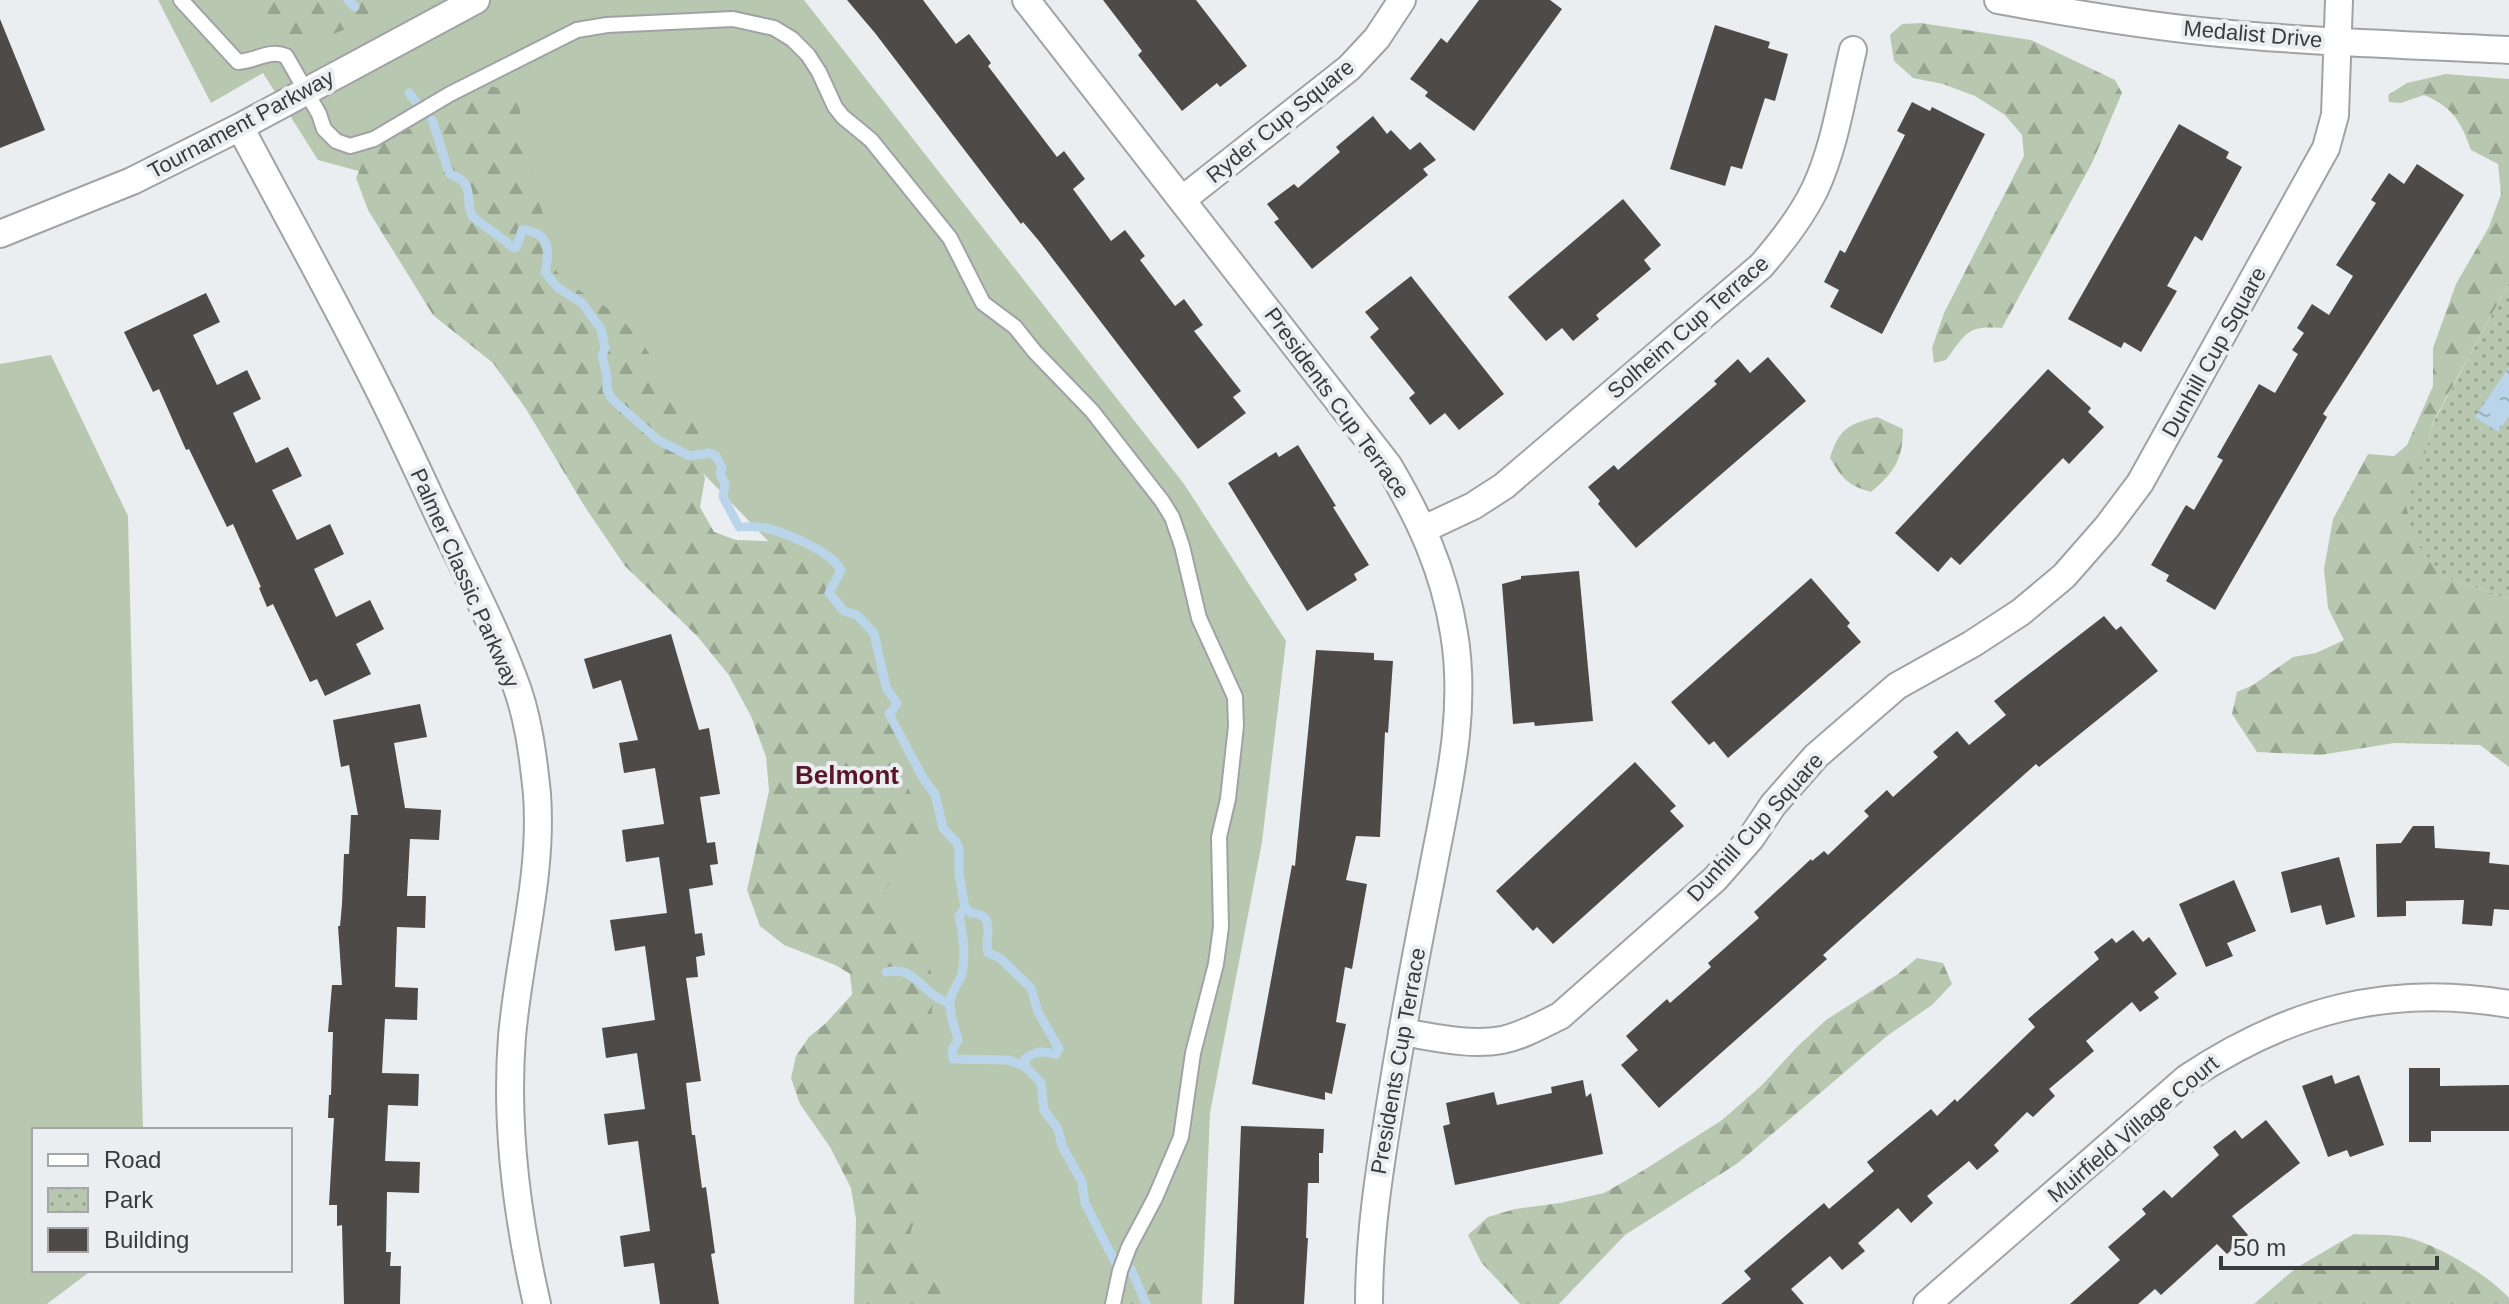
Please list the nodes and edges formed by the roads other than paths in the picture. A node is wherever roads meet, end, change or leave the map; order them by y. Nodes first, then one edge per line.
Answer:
1 (181, 0) edge
2 (476, 0) edge
3 (1026, 0) edge
4 (1402, 0) edge
5 (1998, 0) edge
6 (2339, 0) edge
7 (2336, 42) junction
8 (1853, 50) dead end
9 (2509, 50) edge
10 (305, 90) junction
11 (240, 127) junction
12 (1183, 199) junction
13 (0, 234) edge
14 (1424, 529) junction
15 (2509, 1004) edge
16 (1402, 1032) junction
17 (537, 1304) edge
18 (1113, 1304) edge
19 (1369, 1304) edge
20 (1927, 1304) edge

1 - 10 lane
2 - 10 street, Tournament Parkway
3 - 12 street, Presidents Cup Terrace
4 - 12 street, Ryder Cup Square
5 - 7 street, Medalist Drive
6 - 7 street, Dunhill Cup Square
7 - 9 street, Medalist Drive
7 - 16 street, Dunhill Cup Square
8 - 14 street, Solheim Cup Terrace
10 - 11 street, Tournament Parkway
10 - 18 lane
11 - 13 street, Tournament Parkway
11 - 17 street, Palmer Classic Parkway
12 - 14 street, Presidents Cup Terrace
14 - 16 street, Presidents Cup Terrace
15 - 20 street, Muirfield Village Court
16 - 19 street, Presidents Cup Terrace

